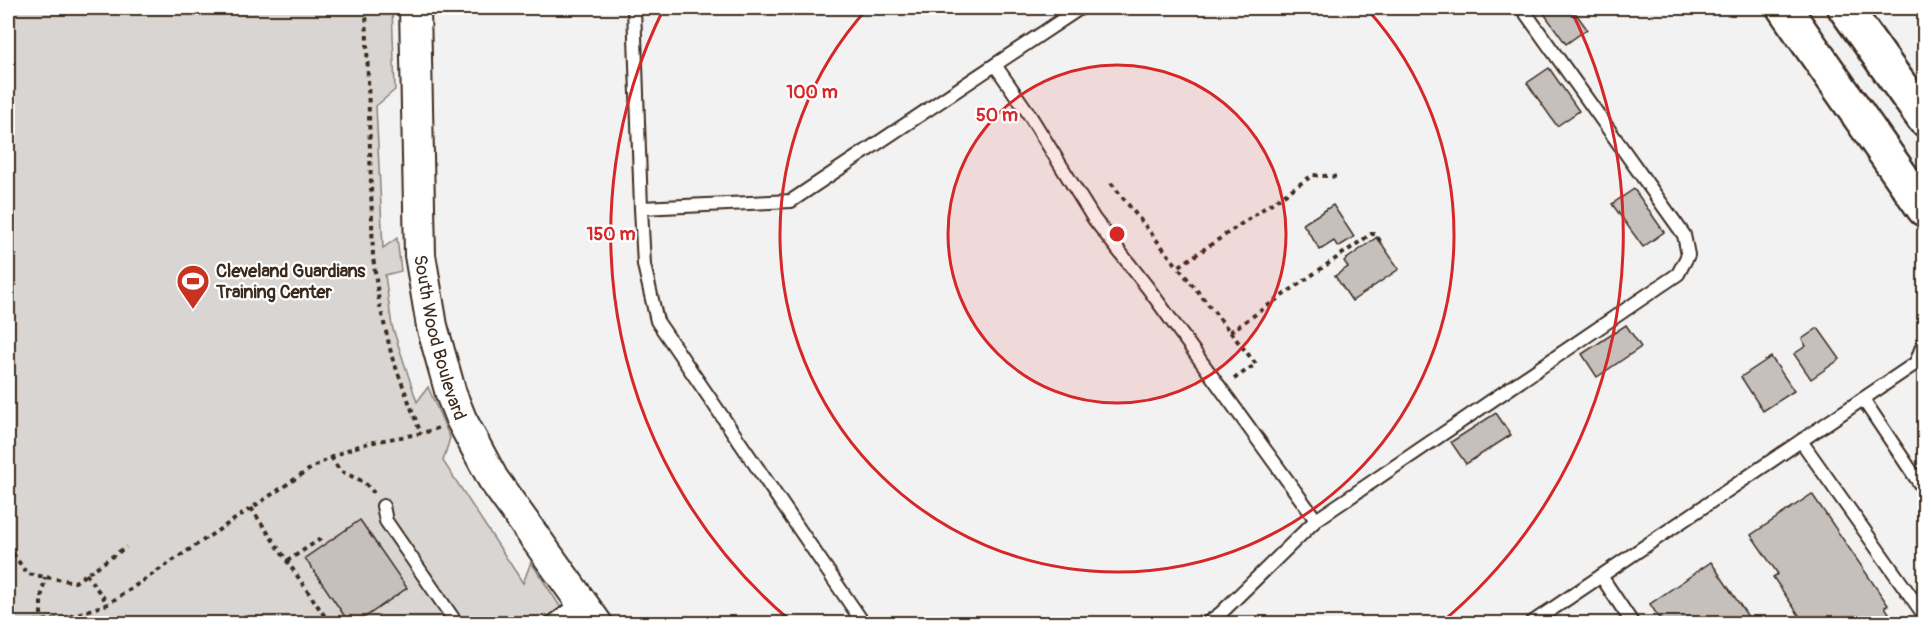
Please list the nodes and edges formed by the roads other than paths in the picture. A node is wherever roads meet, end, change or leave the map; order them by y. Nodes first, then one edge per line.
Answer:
1 (415, 8) edge
2 (634, 8) edge
3 (1080, 8) edge
4 (1522, 8) edge
5 (1784, 8) edge
6 (1845, 8) edge
7 (995, 65) junction
8 (1924, 120) edge
9 (641, 208) junction
10 (1924, 208) edge
11 (1924, 341) edge
12 (1920, 363) edge
13 (1863, 399) junction
14 (1801, 441) junction
15 (1924, 490) edge
16 (383, 506) road end
17 (1316, 520) junction
18 (1601, 576) junction
19 (589, 612) edge
20 (1924, 615) edge
21 (457, 624) edge
22 (550, 624) edge
23 (864, 624) edge
24 (1206, 624) edge
25 (1530, 624) edge
26 (1633, 624) edge

1 - 19 street, South Wood Boulevard
2 - 9 lane
3 - 7 lane
4 - 17 lane
5 - 10 main road
6 - 8 main road
7 - 9 lane
7 - 17 lane
9 - 23 lane
11 - 12 lane
12 - 13 lane
13 - 14 lane
13 - 15 lane
14 - 18 lane
14 - 20 lane
16 - 21 lane
17 - 24 lane
18 - 25 lane
18 - 26 lane
19 - 22 lane

